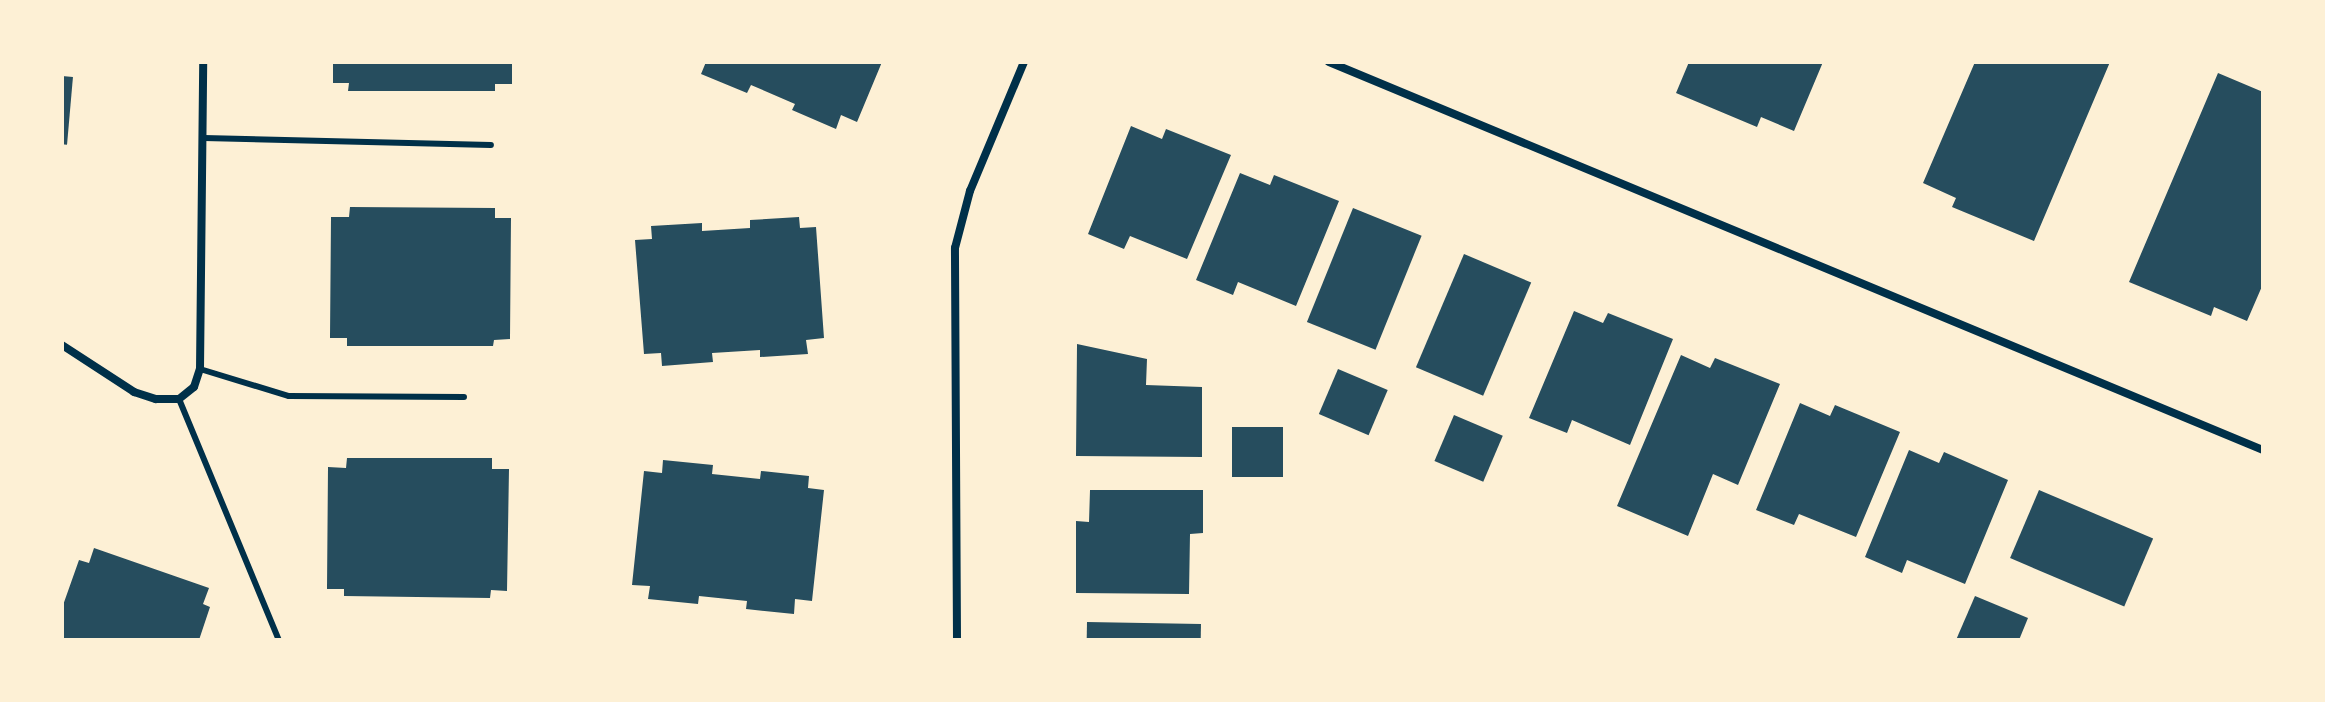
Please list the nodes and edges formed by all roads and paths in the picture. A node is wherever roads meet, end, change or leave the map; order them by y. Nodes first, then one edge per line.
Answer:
1 (203, 62) edge
2 (1024, 62) edge
3 (1329, 62) edge
4 (204, 138) junction
5 (491, 145) dead end
6 (62, 345) edge
7 (200, 369) junction
8 (464, 397) dead end
9 (179, 399) junction
10 (2263, 450) edge
11 (279, 640) edge
12 (957, 640) edge

1 - 4 street
2 - 12 street
3 - 10 street
4 - 5 lane
4 - 7 street
6 - 9 street
7 - 8 lane
7 - 9 street
9 - 11 lane

